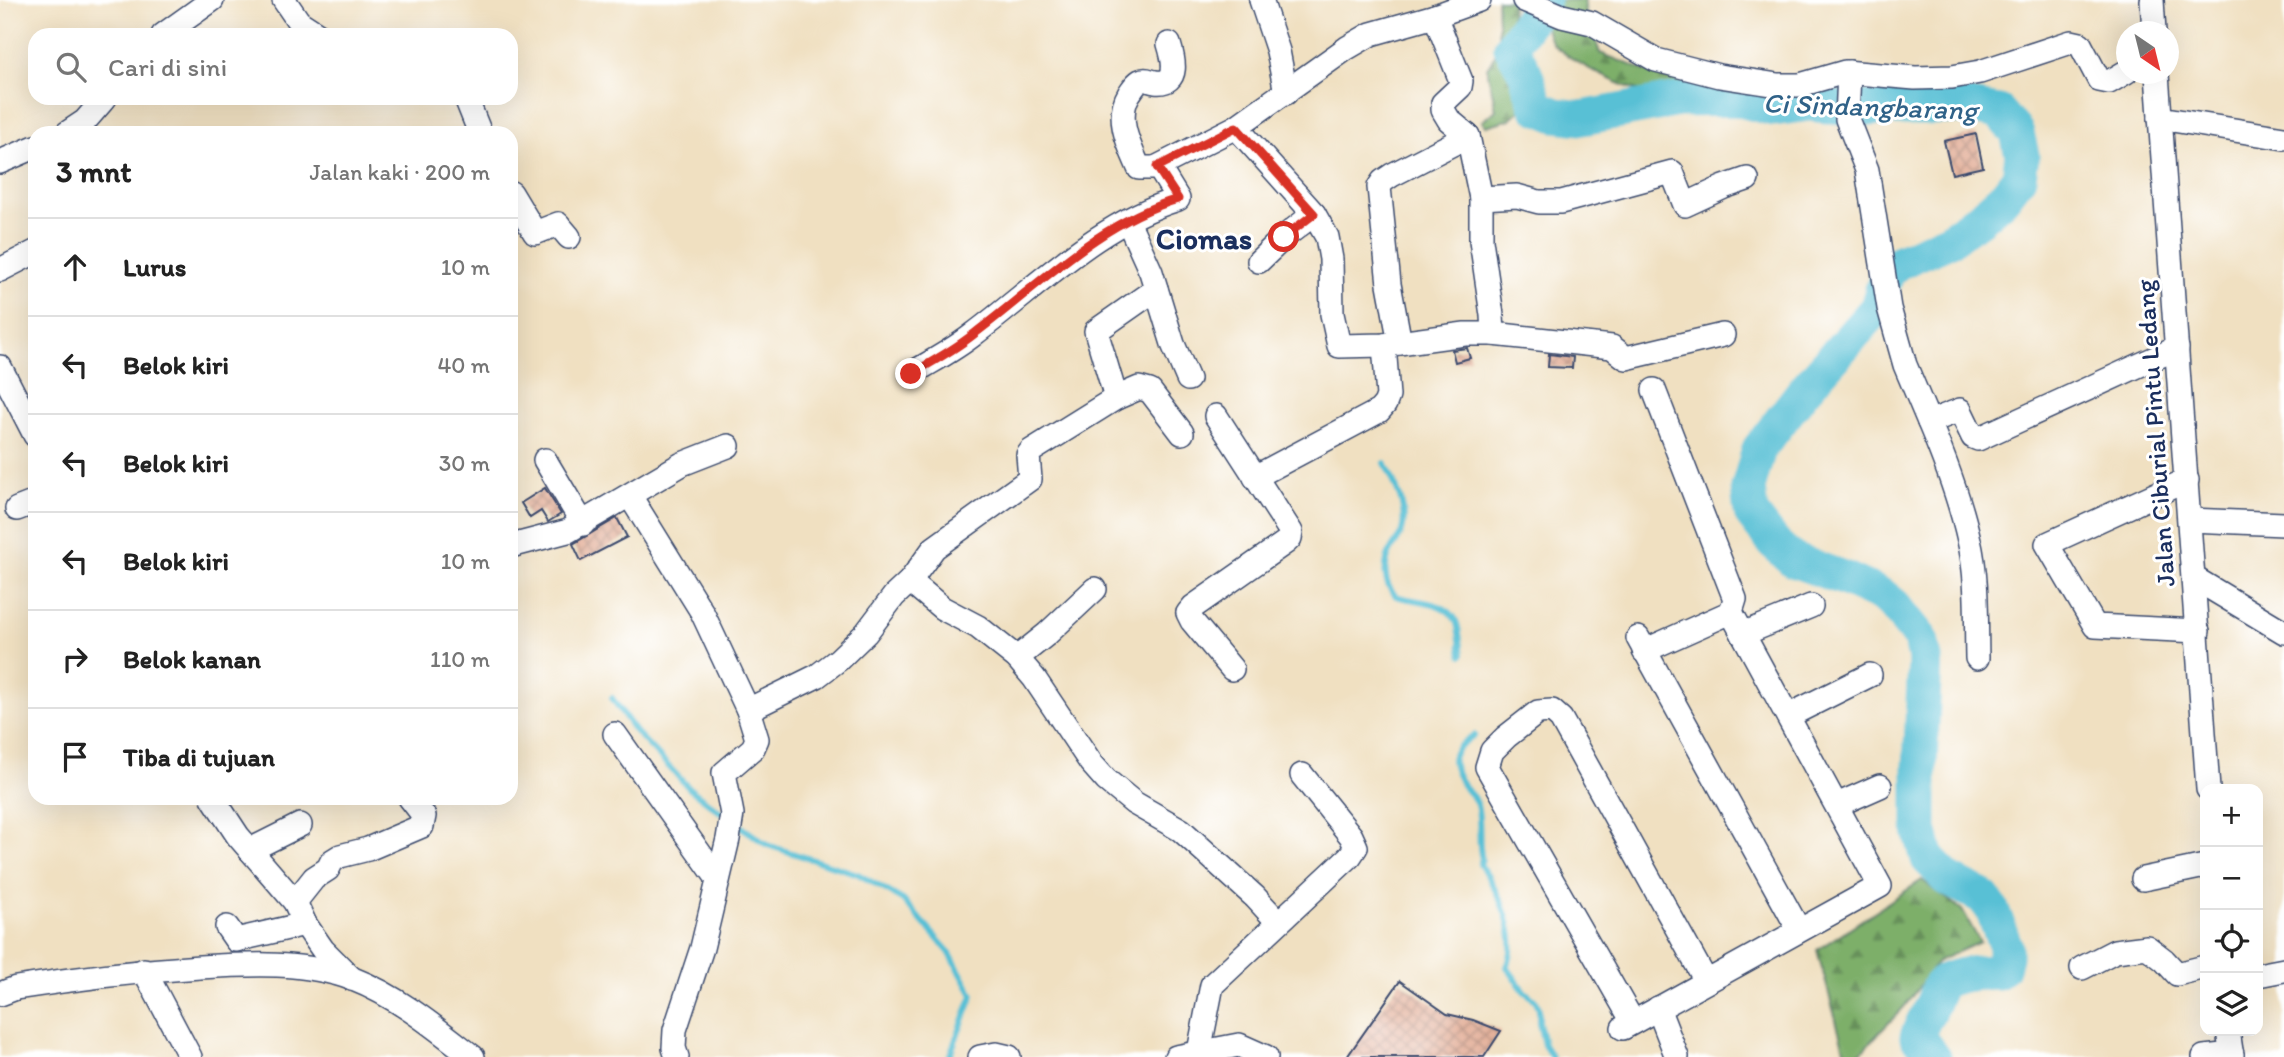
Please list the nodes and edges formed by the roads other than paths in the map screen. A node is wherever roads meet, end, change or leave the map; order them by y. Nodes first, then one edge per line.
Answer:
1 (212, 0) edge
2 (284, 0) edge
3 (1261, 0) edge
4 (1479, 0) edge
5 (2152, 0) edge
6 (1527, 2) edge
7 (1435, 16) junction
8 (2153, 21) edge
9 (173, 28) edge
10 (308, 28) edge
11 (1169, 44) dead end
12 (1849, 72) junction
13 (2116, 78) edge
14 (2158, 84) edge
15 (1286, 93) junction
16 (99, 105) edge
17 (469, 105) edge
18 (2160, 118) junction
19 (78, 126) edge
20 (477, 126) edge
21 (1236, 127) junction
22 (1468, 136) junction
23 (2284, 138) edge
24 (28, 150) edge
25 (0, 162) edge
26 (1157, 167) junction
27 (1747, 180) dead end
28 (1481, 198) junction
29 (518, 204) edge
30 (1314, 214) junction
31 (1128, 221) junction
32 (569, 237) dead end
33 (28, 256) edge
34 (1259, 261) dead end
35 (0, 270) edge
36 (1156, 289) junction
37 (1493, 334) junction
38 (1723, 335) dead end
39 (1392, 344) junction
40 (2177, 348) junction
41 (0, 367) edge
42 (911, 374) dead end
43 (1188, 379) dead end
44 (1654, 390) dead end
45 (1116, 398) junction
46 (1216, 416) dead end
47 (28, 421) edge
48 (1929, 422) junction
49 (1182, 433) dead end
50 (728, 446) dead end
51 (545, 460) dead end
52 (1255, 477) junction
53 (2187, 480) junction
54 (629, 496) junction
55 (2190, 520) junction
56 (583, 524) junction
57 (2284, 524) edge
58 (518, 544) edge
59 (2194, 578) junction
60 (910, 580) junction
61 (1095, 589) dead end
62 (1811, 607) dead end
63 (1731, 612) junction
64 (2198, 631) junction
65 (2284, 632) edge
66 (1743, 634) junction
67 (1017, 658) junction
68 (1977, 658) dead end
69 (1232, 669) dead end
70 (1870, 675) dead end
71 (748, 710) junction
72 (1788, 716) junction
73 (615, 734) dead end
74 (1302, 775) dead end
75 (2208, 784) edge
76 (1880, 786) dead end
77 (218, 805) edge
78 (415, 805) edge
79 (1837, 806) junction
80 (300, 825) dead end
81 (250, 850) junction
82 (2200, 867) edge
83 (719, 879) junction
84 (2143, 879) dead end
85 (295, 902) junction
86 (1278, 922) junction
87 (305, 924) junction
88 (227, 927) dead end
89 (1799, 930) junction
90 (2082, 968) dead end
91 (2200, 968) edge
92 (144, 970) junction
93 (2284, 970) edge
94 (2263, 974) edge
95 (352, 979) junction
96 (1706, 981) junction
97 (1, 992) edge
98 (1658, 1008) junction
99 (2229, 1036) edge
100 (2232, 1055) edge
101 (1184, 1056) edge
102 (190, 1057) edge
103 (473, 1057) edge
104 (677, 1057) edge
105 (980, 1057) edge
106 (1009, 1057) edge
107 (1266, 1057) edge
108 (1677, 1057) edge
109 (2204, 1057) edge

1 - 9 street
2 - 10 street
3 - 15 street
4 - 7 street
5 - 8 street
6 - 12 street
7 - 15 street
7 - 22 street
11 - 26 street
12 - 13 street
12 - 48 street
14 - 18 street, Jalan Ciburial Pintu Ledang
15 - 21 street
16 - 19 street
17 - 20 street
18 - 23 street
18 - 40 street, Jalan Ciburial Pintu Ledang
21 - 26 street
21 - 30 street
22 - 28 street
22 - 39 street
24 - 25 street
26 - 31 street
27 - 28 street
28 - 37 street
29 - 32 street
30 - 34 street
30 - 39 street
31 - 36 street
31 - 42 street
33 - 35 street
36 - 43 street
36 - 45 street
37 - 38 street
37 - 39 street
39 - 52 street
40 - 48 street
40 - 53 street, Jalan Ciburial Pintu Ledang
41 - 47 street
44 - 63 street
45 - 49 street
45 - 60 street
46 - 52 street
48 - 68 street
50 - 54 street
51 - 56 street
52 - 69 street
53 - 55 street, Jalan Ciburial Pintu Ledang
53 - 64 street
54 - 56 street
54 - 71 street
55 - 57 street
55 - 59 street, Jalan Ciburial Pintu Ledang
56 - 58 street
59 - 64 street, Jalan Ciburial Pintu Ledang
59 - 65 street
60 - 67 street
60 - 71 street
61 - 67 street
62 - 66 street
63 - 66 street
63 - 89 street
64 - 75 street, Jalan Ciburial Pintu Ledang
66 - 72 street
67 - 86 street
70 - 72 street
71 - 83 street
72 - 79 street
73 - 83 street
74 - 86 street
76 - 79 street
77 - 81 street
78 - 85 street
79 - 89 street
80 - 81 street
81 - 85 street
82 - 84 street
83 - 104 street
85 - 87 street
86 - 101 street
87 - 88 street
87 - 95 street
89 - 96 street
90 - 91 street
92 - 95 street
92 - 97 street
92 - 102 street
93 - 94 street
95 - 103 street
96 - 98 street
96 - 98 street
98 - 108 street
99 - 100 street
100 - 109 street
101 - 107 street
105 - 106 street

